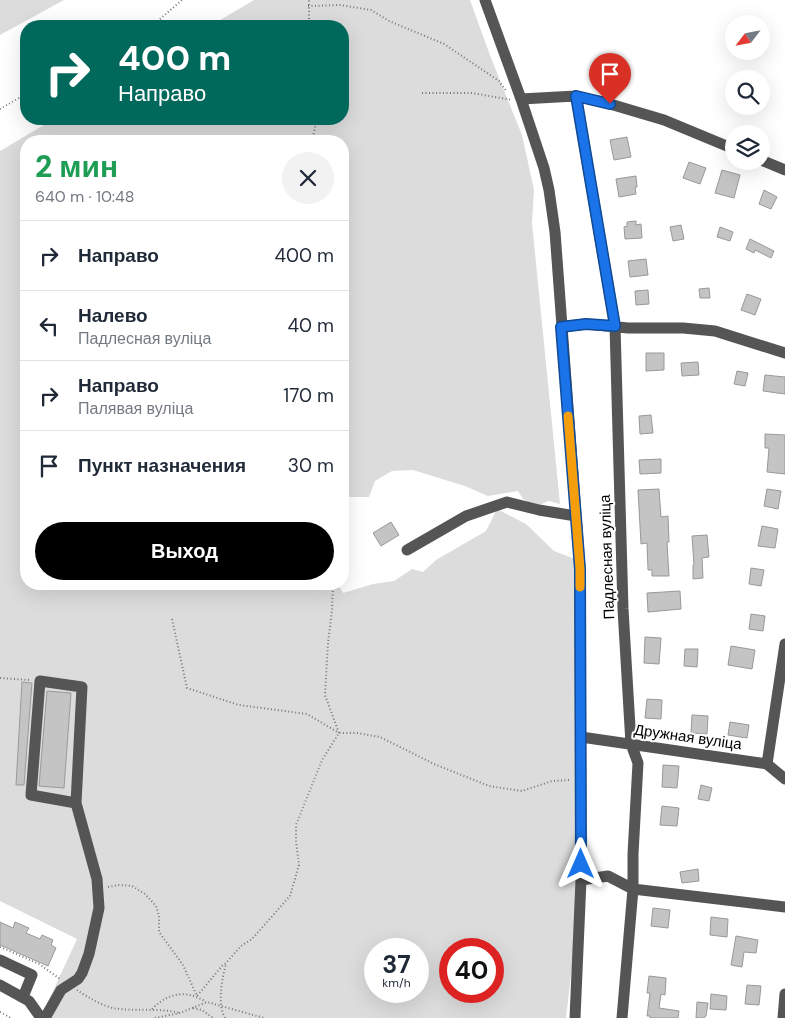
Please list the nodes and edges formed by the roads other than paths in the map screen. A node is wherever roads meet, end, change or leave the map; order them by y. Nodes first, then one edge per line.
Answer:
1 (485, 0) edge
2 (576, 96) junction
3 (521, 99) junction
4 (725, 145) edge
5 (770, 164) edge
6 (785, 170) edge
7 (615, 326) junction
8 (561, 327) junction
9 (785, 353) edge
10 (576, 516) junction
11 (407, 550) dead end
12 (785, 644) edge
13 (581, 737) junction
14 (632, 744) junction
15 (767, 764) junction
16 (785, 779) edge
17 (76, 803) junction
18 (581, 880) junction
19 (633, 889) junction
20 (785, 907) edge
21 (0, 960) edge
22 (0, 985) edge
23 (785, 994) edge
24 (23, 997) junction
25 (41, 1018) edge
26 (45, 1018) edge
27 (575, 1018) edge
28 (622, 1018) edge
29 (782, 1018) edge

1 - 3 street
2 - 3 street
2 - 4 street
2 - 7 street, Падлесная вуліца
3 - 8 street
5 - 6 street
7 - 8 street
7 - 9 street
7 - 14 street, Падлесная вуліца
8 - 10 street
10 - 11 street
10 - 13 street
12 - 15 street
13 - 14 street, Дружная вуліца
13 - 18 street
14 - 15 street, Дружная вуліца
14 - 19 street, Падлесная вуліца
15 - 16 street
17 - 17 street
17 - 26 street
18 - 19 street
18 - 27 street
19 - 20 street
19 - 28 street, Падлесная вуліца
21 - 24 street
22 - 24 street
23 - 29 street
24 - 25 street

